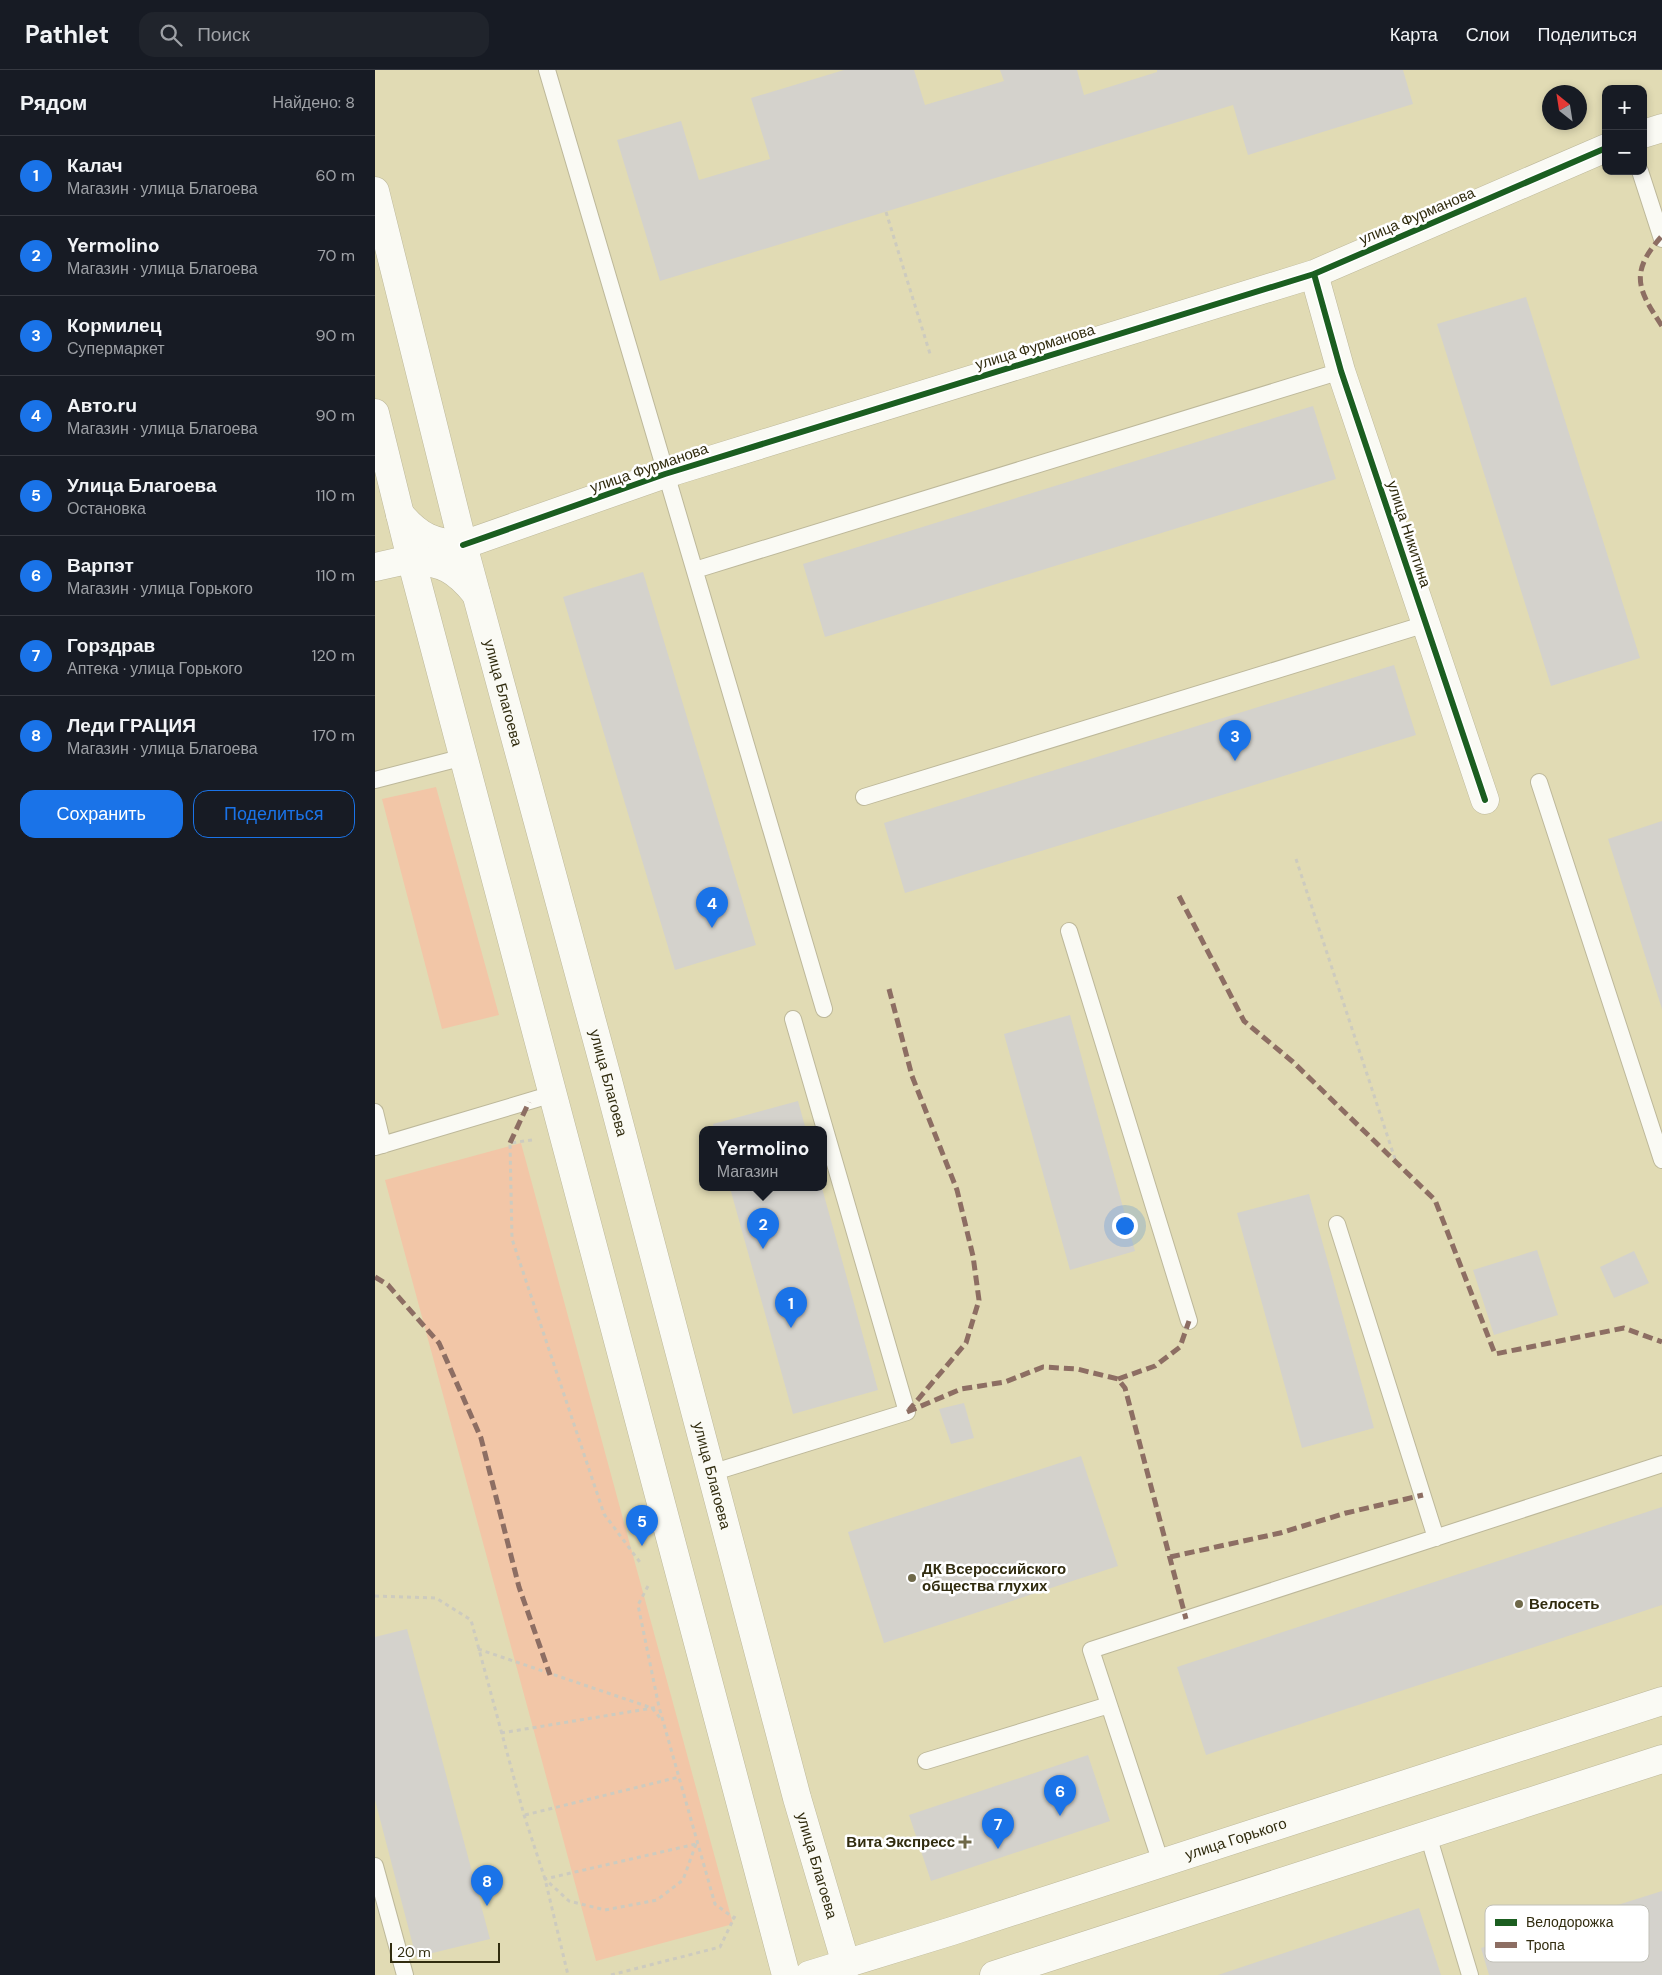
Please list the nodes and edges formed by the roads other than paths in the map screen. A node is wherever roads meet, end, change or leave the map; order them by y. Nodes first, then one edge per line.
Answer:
1 (547, 70) edge
2 (1662, 128) edge
3 (1647, 133) edge
4 (1602, 150) edge
5 (1641, 175) edge
6 (375, 191) edge
7 (1662, 239) edge
8 (1314, 274) junction
9 (1341, 371) junction
10 (375, 413) edge
11 (665, 474) junction
12 (400, 514) junction
13 (463, 545) junction
14 (411, 559) junction
15 (375, 567) edge
16 (695, 570) junction
17 (477, 595) junction
18 (1426, 624) junction
19 (464, 757) junction
20 (375, 780) edge
21 (1539, 782) dead end
22 (864, 797) dead end
23 (1485, 800) dead end
24 (1069, 931) dead end
25 (824, 1009) dead end
26 (793, 1019) dead end
27 (553, 1094) junction
28 (375, 1112) edge
29 (824, 1126) edge
30 (827, 1136) edge
31 (379, 1146) edge
32 (1662, 1160) edge
33 (1337, 1224) dead end
34 (1189, 1320) dead end
35 (1662, 1464) edge
36 (711, 1473) junction
37 (1436, 1538) junction
38 (1662, 1700) edge
39 (1109, 1705) junction
40 (1662, 1759) edge
41 (926, 1761) dead end
42 (1428, 1835) junction
43 (1161, 1863) junction
44 (375, 1866) edge
45 (845, 1970) edge
46 (405, 1975) edge
47 (785, 1975) edge
48 (809, 1975) edge
49 (994, 1975) edge
50 (1470, 1975) edge

1 - 11 lane
2 - 3 main road
4 - 8 main road, улица Фурманова
5 - 7 lane
6 - 13 main road, улица Благоева
8 - 9 main road, улица Никитина
8 - 11 main road, улица Фурманова
9 - 16 lane
9 - 18 main road, улица Никитина
10 - 12 main road
11 - 13 main road, улица Фурманова
11 - 16 lane
12 - 13 main road
12 - 14 main road
13 - 17 main road, улица Благоева
14 - 15 main road
14 - 17 main road
14 - 19 main road
16 - 25 lane
17 - 36 main road, улица Благоева
18 - 22 lane
18 - 23 main road, улица Никитина
19 - 20 lane
19 - 27 main road
21 - 32 lane
24 - 34 lane
26 - 29 lane
27 - 31 lane
27 - 47 main road
28 - 31 lane
30 - 36 lane
33 - 37 lane
35 - 37 lane
36 - 45 main road, улица Благоева
37 - 39 lane
38 - 43 main road, улица Горького
39 - 41 lane
39 - 43 lane
40 - 42 main road
42 - 49 main road
42 - 50 lane
43 - 45 main road, улица Горького
44 - 46 lane
45 - 48 main road, улица Горького

